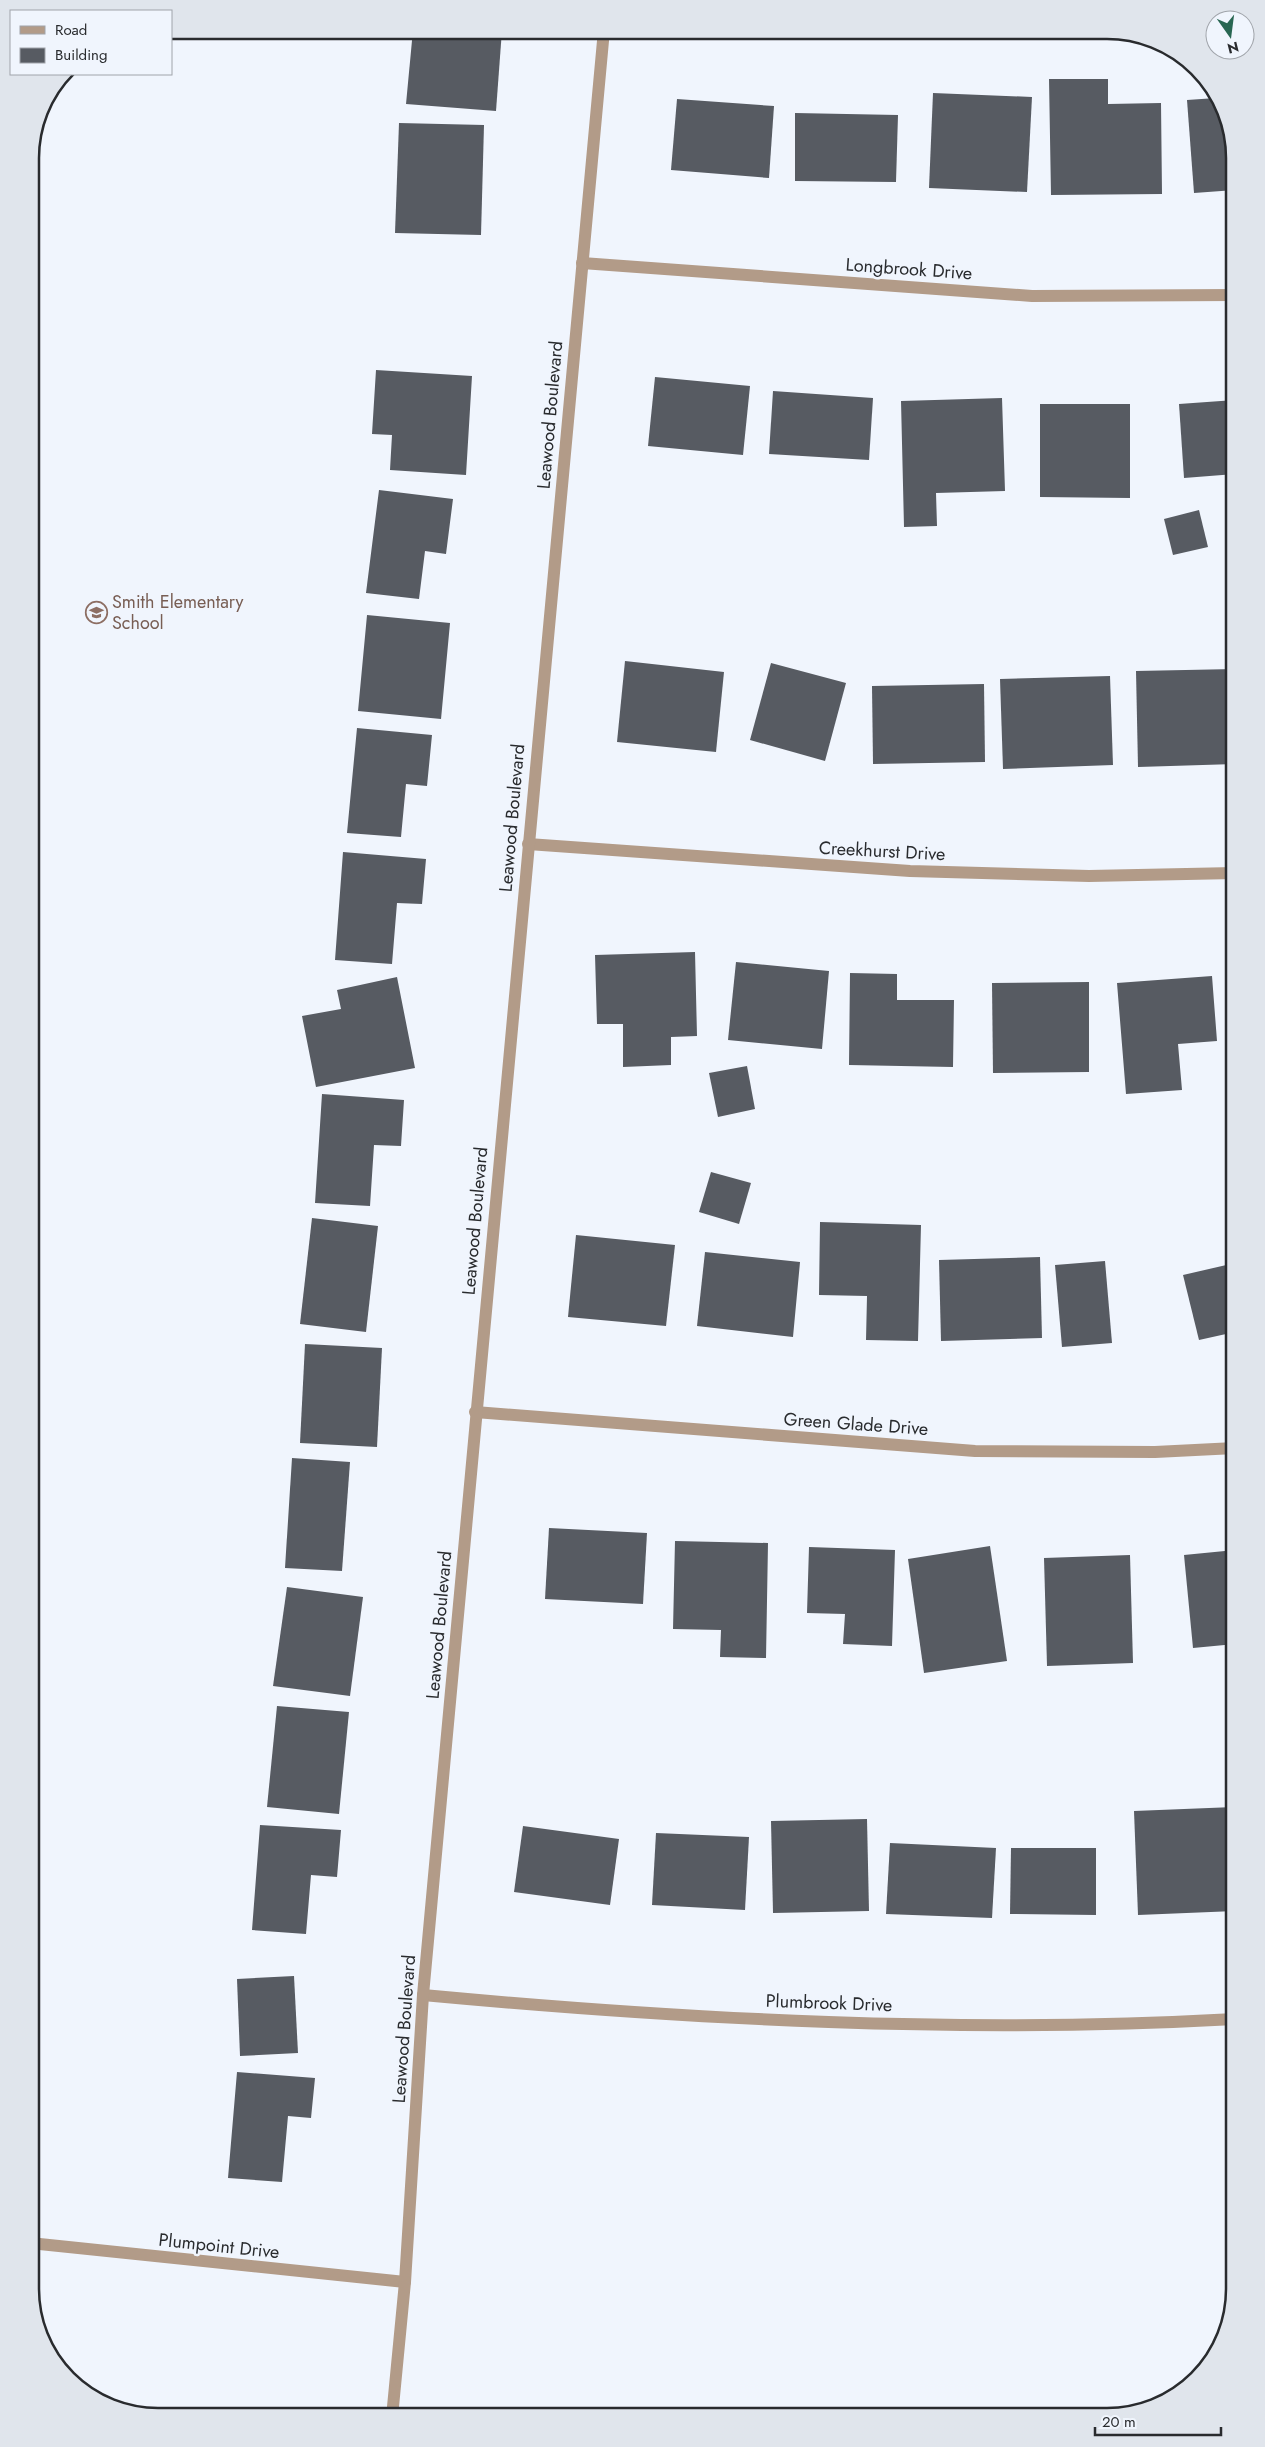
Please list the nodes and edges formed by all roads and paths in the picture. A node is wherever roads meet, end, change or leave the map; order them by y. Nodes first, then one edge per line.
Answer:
1 (603, 39) edge
2 (582, 263) junction
3 (1226, 295) edge
4 (528, 844) junction
5 (1226, 872) edge
6 (475, 1412) junction
7 (1226, 1448) edge
8 (423, 1995) junction
9 (1226, 2020) edge
10 (39, 2245) edge
11 (404, 2282) junction
12 (393, 2408) edge

1 - 2 street, Leawood Boulevard
2 - 3 street, Longbrook Drive
2 - 4 street, Leawood Boulevard
4 - 5 street, Creekhurst Drive
4 - 6 street, Leawood Boulevard
6 - 7 street, Green Glade Drive
6 - 8 street, Leawood Boulevard
8 - 9 street, Plumbrook Drive
8 - 11 street, Leawood Boulevard
10 - 11 street, Plumpoint Drive
11 - 12 street, Leawood Boulevard

